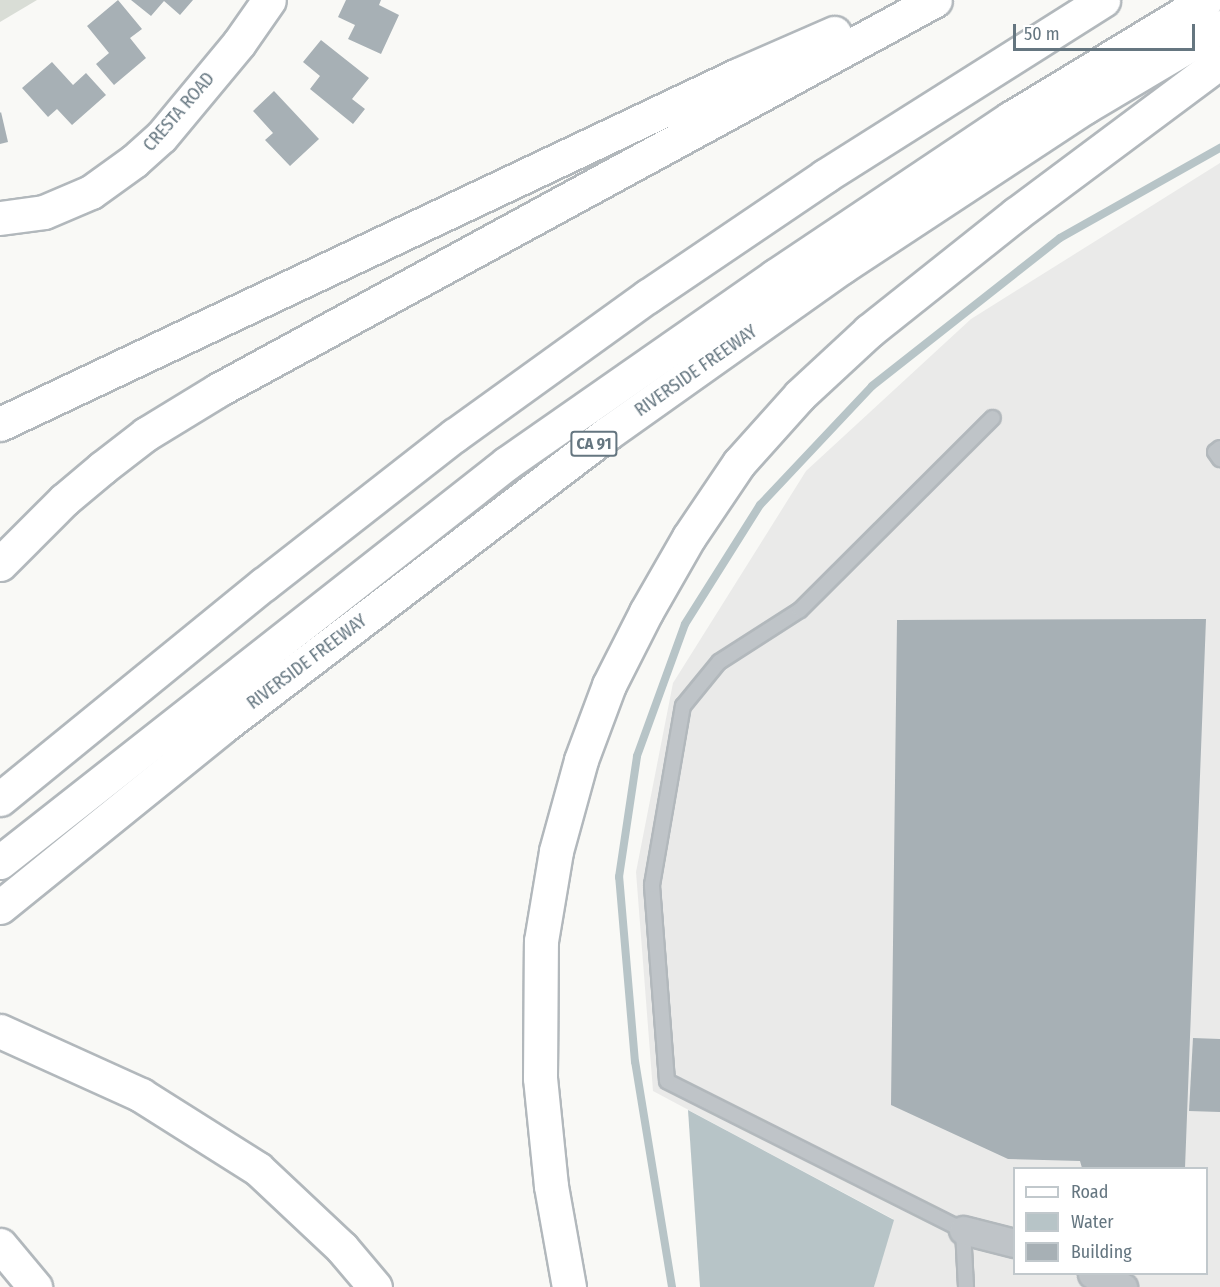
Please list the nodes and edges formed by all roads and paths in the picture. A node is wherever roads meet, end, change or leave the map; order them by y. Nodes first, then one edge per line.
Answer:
1 (269, 0) edge
2 (910, 0) edge
3 (935, 0) edge
4 (1103, 0) edge
5 (1206, 0) edge
6 (1220, 27) edge
7 (1220, 62) edge
8 (0, 218) edge
9 (993, 418) dead end
10 (0, 424) edge
11 (1220, 448) edge
12 (1220, 459) edge
13 (0, 564) edge
14 (0, 799) edge
15 (0, 862) edge
16 (0, 907) edge
17 (0, 1031) edge
18 (963, 1230) junction
19 (1013, 1243) edge
20 (0, 1245) edge
21 (1094, 1275) edge
22 (35, 1287) edge
23 (375, 1287) edge
24 (569, 1287) edge
25 (966, 1287) edge
26 (1122, 1287) edge

1 - 8 main road, CRESTA ROAD
2 - 10 main road
3 - 13 main road
4 - 14 main road
5 - 15 main road
6 - 16 main road, RIVERSIDE FREEWAY / CA 91
7 - 24 main road
9 - 18 lane
11 - 12 lane
17 - 23 main road
18 - 19 street
18 - 25 lane
20 - 22 main road
21 - 26 street

